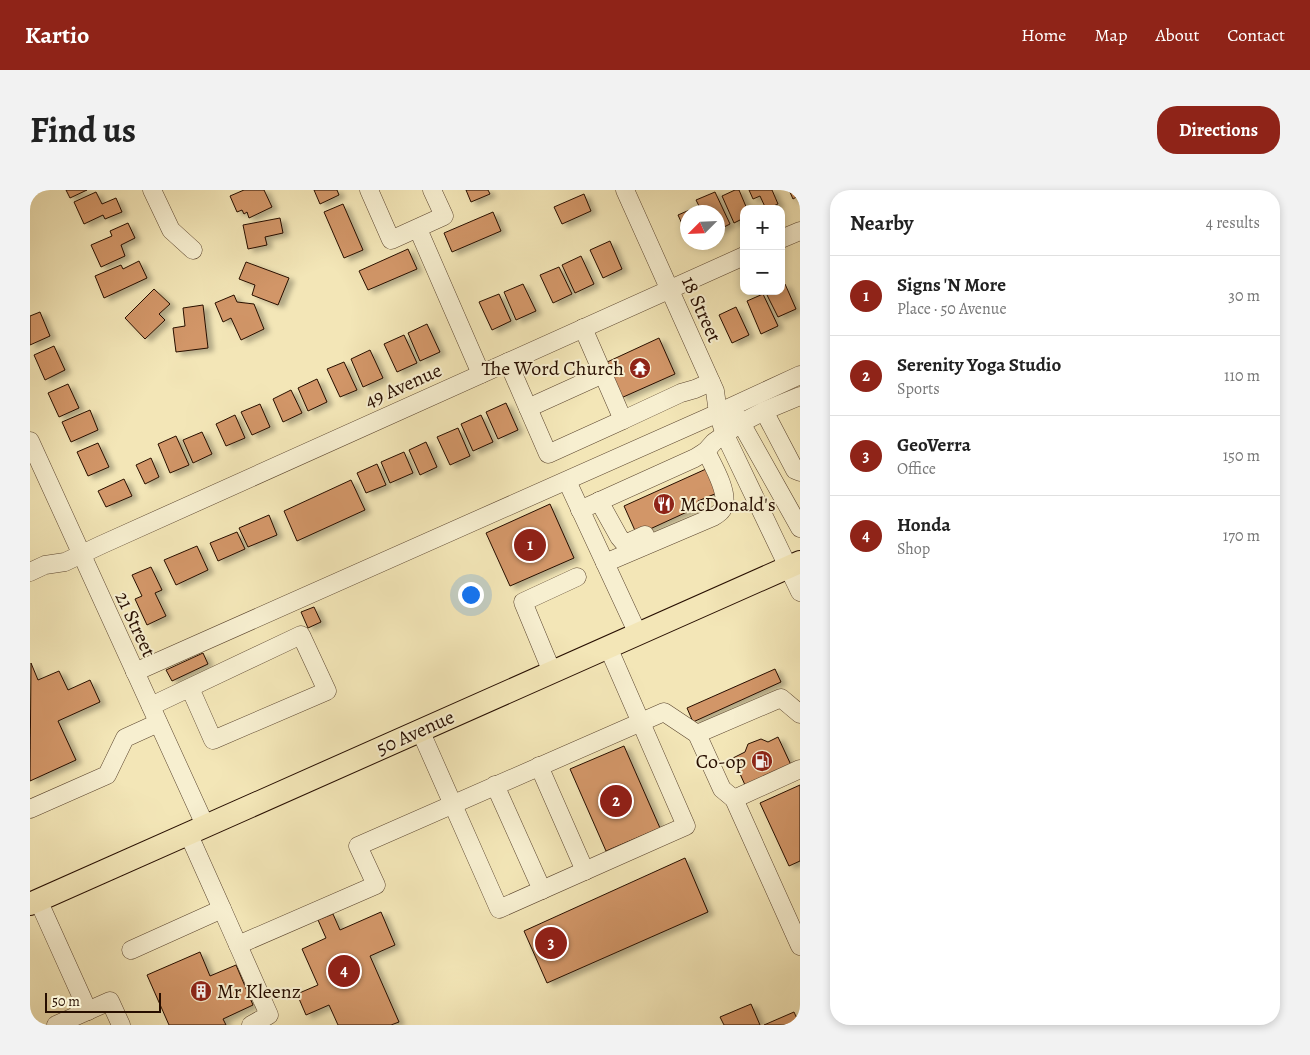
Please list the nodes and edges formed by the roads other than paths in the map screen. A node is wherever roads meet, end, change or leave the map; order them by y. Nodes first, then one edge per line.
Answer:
1 (152, 190) edge
2 (369, 190) edge
3 (432, 190) edge
4 (625, 190) edge
5 (418, 229) junction
6 (800, 231) edge
7 (785, 237) edge
8 (193, 250) dead end
9 (740, 258) edge
10 (670, 289) junction
11 (583, 328) junction
12 (508, 362) junction
13 (481, 374) junction
14 (603, 374) junction
15 (800, 376) edge
16 (713, 387) junction
17 (798, 402) edge
18 (528, 408) junction
19 (724, 410) junction
20 (764, 411) junction
21 (623, 420) junction
22 (741, 423) junction
23 (725, 435) junction
24 (30, 441) edge
25 (706, 450) junction
26 (800, 472) edge
27 (567, 480) junction
28 (724, 499) junction
29 (589, 506) junction
30 (800, 528) edge
31 (81, 554) junction
32 (605, 563) junction
33 (794, 564) edge
34 (30, 572) edge
35 (578, 577) dead end
36 (800, 592) edge
37 (638, 634) junction
38 (608, 647) junction
39 (135, 672) junction
40 (552, 672) junction
41 (190, 688) junction
42 (151, 706) junction
43 (800, 714) edge
44 (641, 722) junction
45 (158, 723) junction
46 (420, 730) junction
47 (697, 734) junction
48 (539, 766) junction
49 (800, 769) edge
50 (495, 786) junction
51 (734, 799) junction
52 (453, 804) junction
53 (30, 809) edge
54 (196, 829) junction
55 (585, 871) junction
56 (542, 890) junction
57 (34, 902) edge
58 (222, 910) junction
59 (238, 945) junction
60 (800, 946) edge
61 (131, 950) dead end
62 (88, 1011) junction
63 (56, 1025) edge
64 (121, 1025) edge
65 (251, 1025) edge

1 - 8 street
2 - 5 street
3 - 5 street
4 - 10 street, 18 Street
5 - 13 street
6 - 7 street
9 - 10 street, 49 Avenue
10 - 11 street, 49 Avenue
10 - 16 street, 18 Street
11 - 12 street, 49 Avenue
11 - 14 street
12 - 13 street, 49 Avenue
12 - 18 street
13 - 31 street, 49 Avenue
14 - 18 street
14 - 21 street
15 - 19 street
16 - 19 street, 18 Street
16 - 21 street
17 - 20 street
18 - 21 street
19 - 22 street, 18 Street
19 - 23 street, 18 Street
19 - 27 street
20 - 22 street
20 - 26 street
22 - 23 street
22 - 30 street, 18 Street
23 - 25 street
23 - 33 street, 18 Street
24 - 31 street, 21 Street
25 - 28 street
25 - 29 street
27 - 29 street
27 - 39 street
28 - 29 street
28 - 32 street
29 - 32 street
31 - 34 street, 49 Avenue
31 - 39 street, 21 Street
32 - 37 street
33 - 36 street, 18 Street
33 - 37 main road, 50 Avenue
35 - 40 street
37 - 38 main road, 50 Avenue
38 - 40 main road, 50 Avenue
38 - 44 street
39 - 42 street, 21 Street
40 - 46 main road, 50 Avenue
41 - 41 street
41 - 42 street
42 - 45 street, 21 Street
43 - 47 street
44 - 47 street
44 - 48 street
44 - 55 street
45 - 53 street
45 - 54 street, 21 Street
46 - 52 street
46 - 54 main road, 50 Avenue
47 - 51 street
48 - 50 street
48 - 55 street
49 - 51 street
50 - 52 street
50 - 56 street
51 - 60 street
52 - 56 street
52 - 59 street
54 - 57 main road, 50 Avenue
54 - 58 street, 21 Street
55 - 56 street
57 - 62 street
58 - 59 street, 21 Street
58 - 61 street
59 - 65 street, 21 Street
62 - 63 street
62 - 64 street

